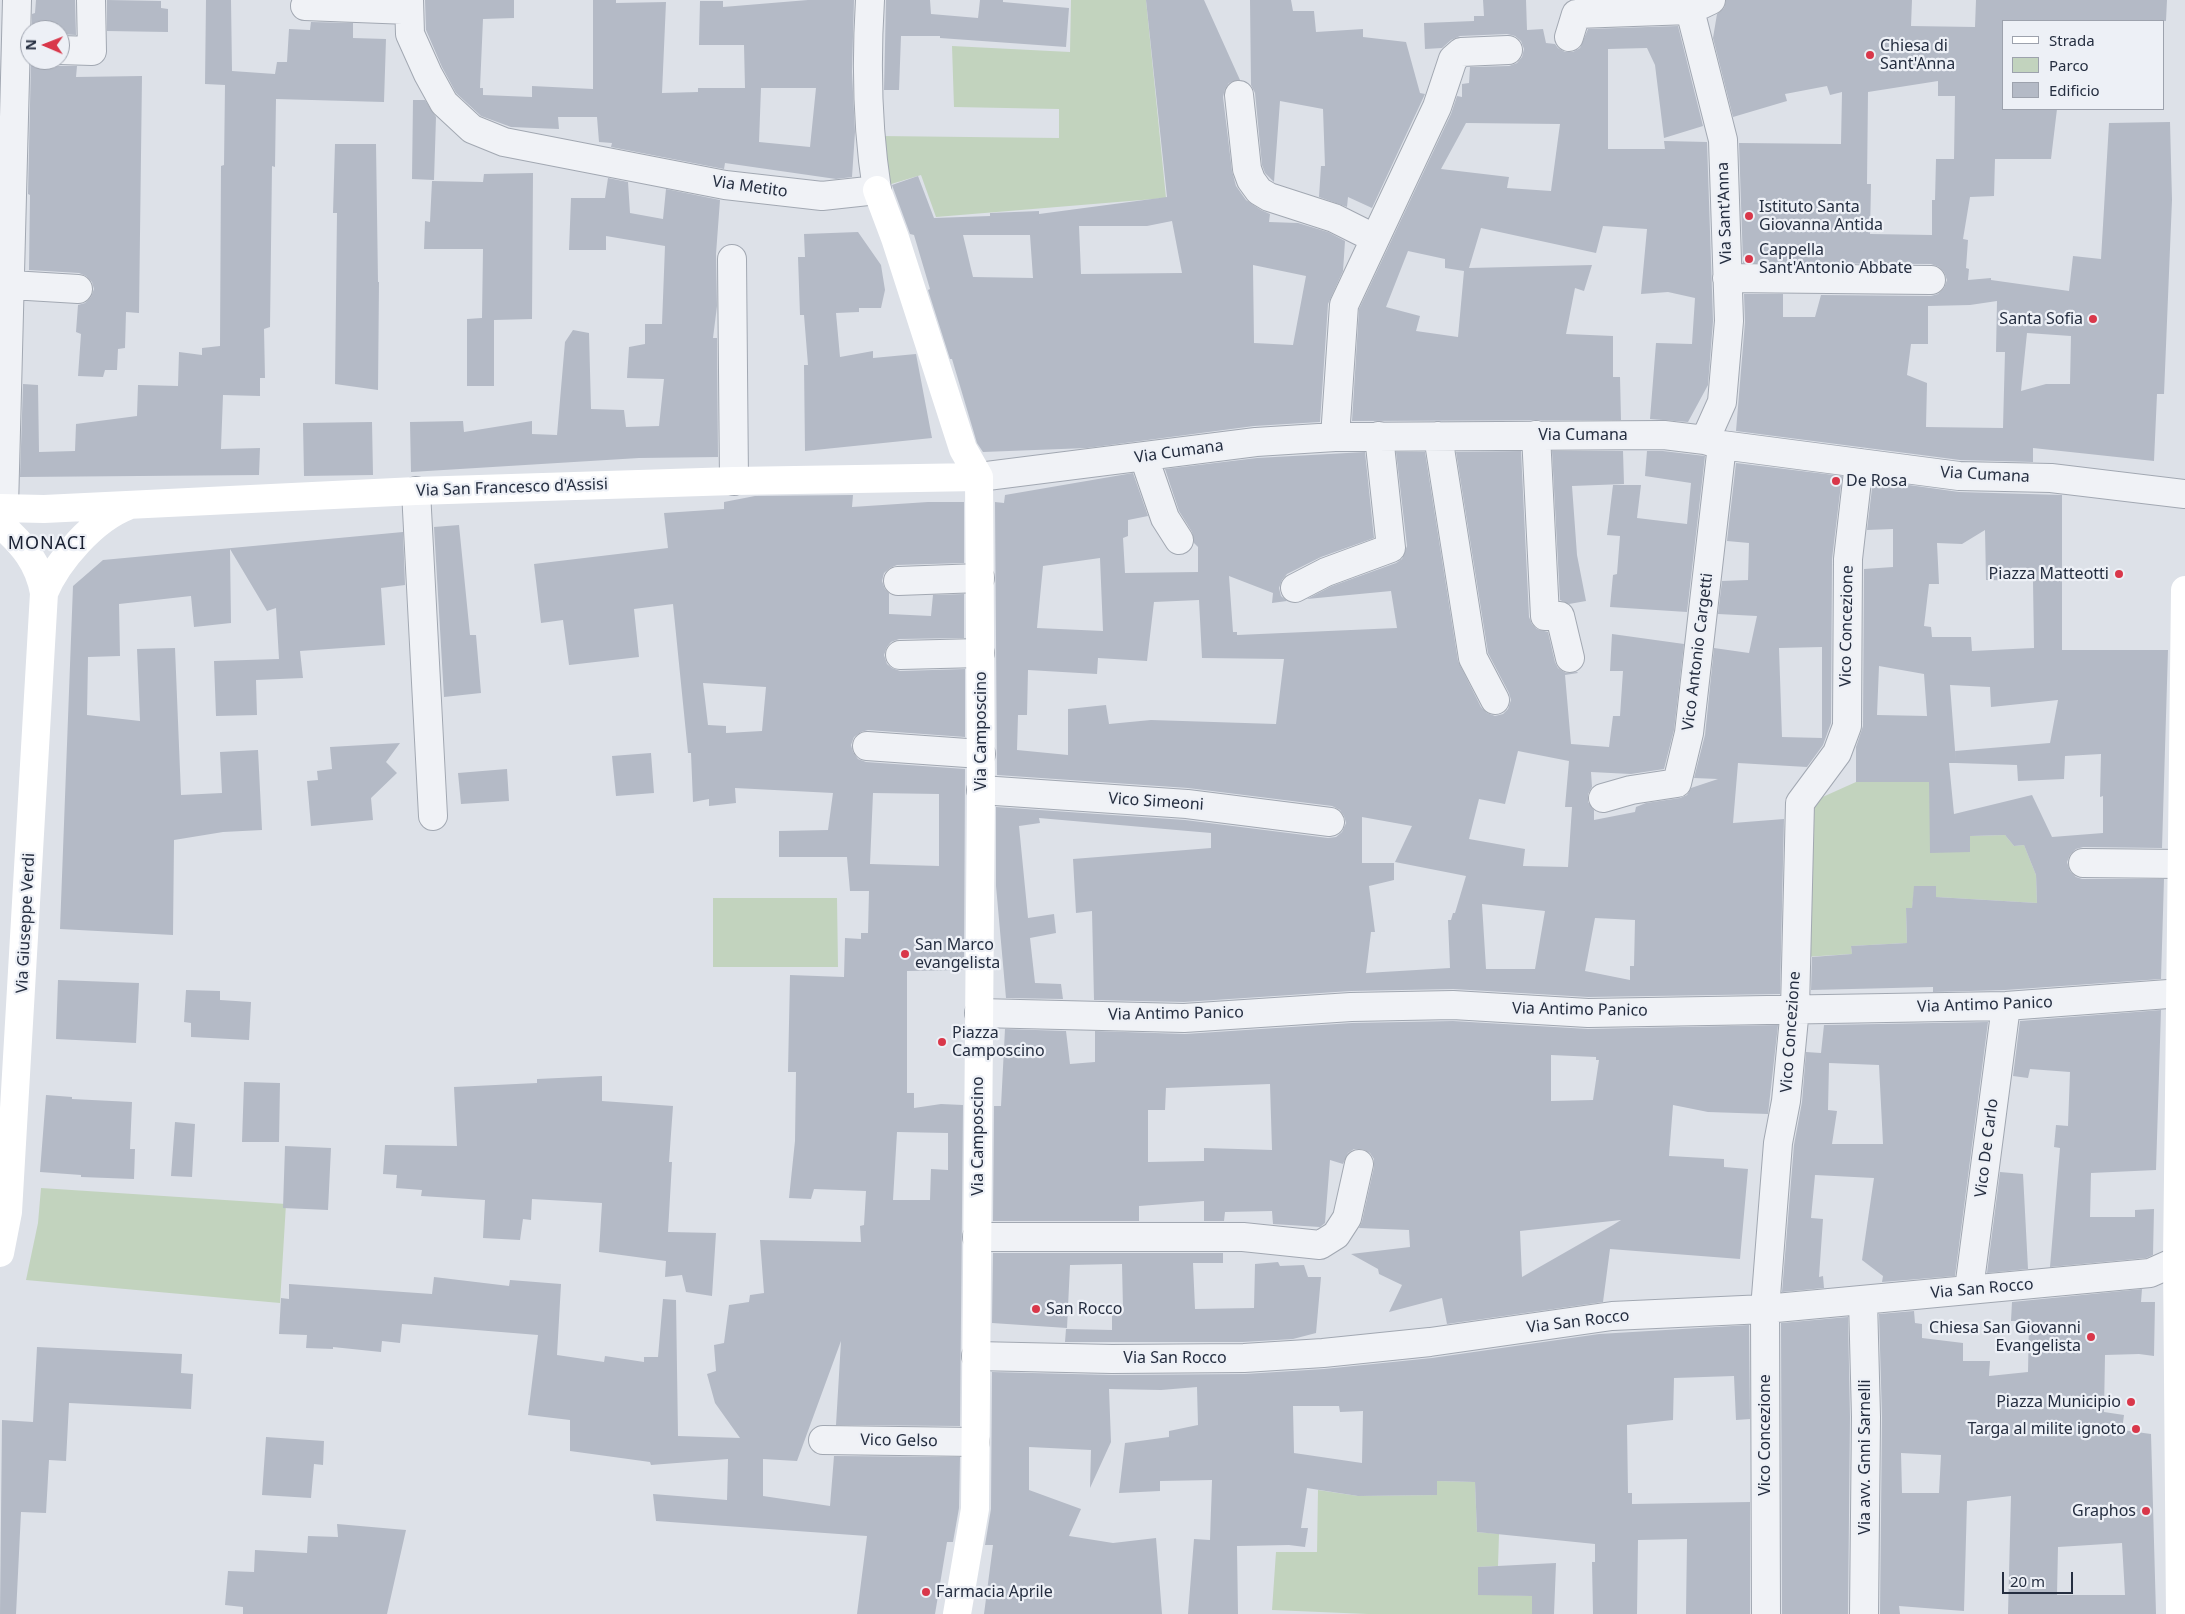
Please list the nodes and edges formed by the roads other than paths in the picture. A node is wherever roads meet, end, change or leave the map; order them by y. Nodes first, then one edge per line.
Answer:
1 (17, 0) edge
2 (91, 0) edge
3 (870, 0) edge
4 (409, 5) edge
5 (1700, 5) edge
6 (305, 6) dead end
7 (20, 25) edge
8 (1568, 37) dead end
9 (70, 50) edge
10 (1508, 50) dead end
11 (22, 70) edge
12 (1239, 95) dead end
13 (877, 190) junction
14 (1374, 238) junction
15 (732, 259) dead end
16 (1728, 278) junction
17 (1931, 280) dead end
18 (11, 285) junction
19 (78, 289) dead end
20 (1536, 435) junction
21 (1335, 436) junction
22 (1379, 436) junction
23 (1438, 436) junction
24 (1714, 443) junction
25 (1144, 457) junction
26 (1859, 463) junction
27 (979, 477) junction
28 (734, 481) junction
29 (416, 491) junction
30 (2185, 494) edge
31 (132, 505) junction
32 (44, 509) junction
33 (1, 513) edge
34 (1179, 540) dead end
35 (46, 566) junction
36 (980, 578) junction
37 (898, 581) dead end
38 (1295, 588) dead end
39 (2185, 590) edge
40 (980, 653) junction
41 (900, 655) dead end
42 (1570, 658) dead end
43 (1495, 700) dead end
44 (2184, 731) edge
45 (867, 746) dead end
46 (981, 754) junction
47 (981, 790) junction
48 (1603, 798) dead end
49 (433, 816) dead end
50 (1330, 822) dead end
51 (2082, 863) dead end
52 (2182, 864) junction
53 (2182, 992) junction
54 (2006, 1006) junction
55 (1795, 1008) junction
56 (979, 1013) junction
57 (1359, 1164) dead end
58 (977, 1238) junction
59 (0, 1253) edge
60 (2181, 1260) edge
61 (1969, 1289) junction
62 (1863, 1300) junction
63 (1765, 1310) junction
64 (976, 1356) junction
65 (823, 1440) dead end
66 (976, 1442) junction
67 (2182, 1539) edge
68 (957, 1614) edge
69 (1766, 1614) edge
70 (1864, 1614) edge
71 (2180, 1614) edge

1 - 7 street
2 - 9 street
3 - 13 street
4 - 6 street
4 - 13 street, Via Metito
5 - 8 street
5 - 16 street, Via Sant'Anna
10 - 14 street
11 - 18 street
12 - 14 street
13 - 27 street
14 - 21 street
15 - 28 street
16 - 17 street
16 - 24 street, Via Sant'Anna
18 - 19 street
18 - 33 street
20 - 23 street, Via Cumana
20 - 24 street, Via Cumana
20 - 42 street
21 - 22 street, Via Cumana
21 - 25 street, Via Cumana
22 - 23 street, Via Cumana
22 - 38 street
23 - 43 street
24 - 26 street, Via Cumana
24 - 48 street, Vico Antonio Cargetti
25 - 27 street, Via Cumana
25 - 34 street
26 - 30 street, Via Cumana
26 - 55 street, Vico Concezione
27 - 28 street, Via San Francesco d'Assisi
27 - 36 street, Via Camposcino
28 - 29 street, Via San Francesco d'Assisi
29 - 31 street, Via San Francesco d'Assisi
29 - 49 street
31 - 32 street, Via San Francesco d'Assisi
31 - 35 street
32 - 33 street, Via San Francesco d'Assisi
32 - 35 street
33 - 35 street
35 - 59 street, Via Giuseppe Verdi
36 - 37 street
36 - 40 street, Via Camposcino
39 - 44 street
40 - 41 street
40 - 46 street, Via Camposcino
44 - 52 street
45 - 46 street
46 - 47 street, Via Camposcino
47 - 50 street, Vico Simeoni
47 - 56 street, Via Camposcino
51 - 52 street
52 - 53 street
53 - 54 street, Via Antimo Panico
53 - 60 street
54 - 55 street, Via Antimo Panico
54 - 61 street, Vico De Carlo
55 - 56 street, Via Antimo Panico
55 - 63 street, Vico Concezione
56 - 58 street, Via Camposcino
57 - 58 street
58 - 64 street, Via Camposcino
60 - 61 street, Via San Rocco
60 - 67 street
61 - 62 street, Via San Rocco
62 - 63 street, Via San Rocco
62 - 70 street, Via avv. Gnni Sarnelli
63 - 64 street, Via San Rocco
63 - 69 street, Vico Concezione
64 - 66 street, Via Camposcino
65 - 66 street, Vico Gelso
66 - 68 street, Via Camposcino
67 - 71 street

